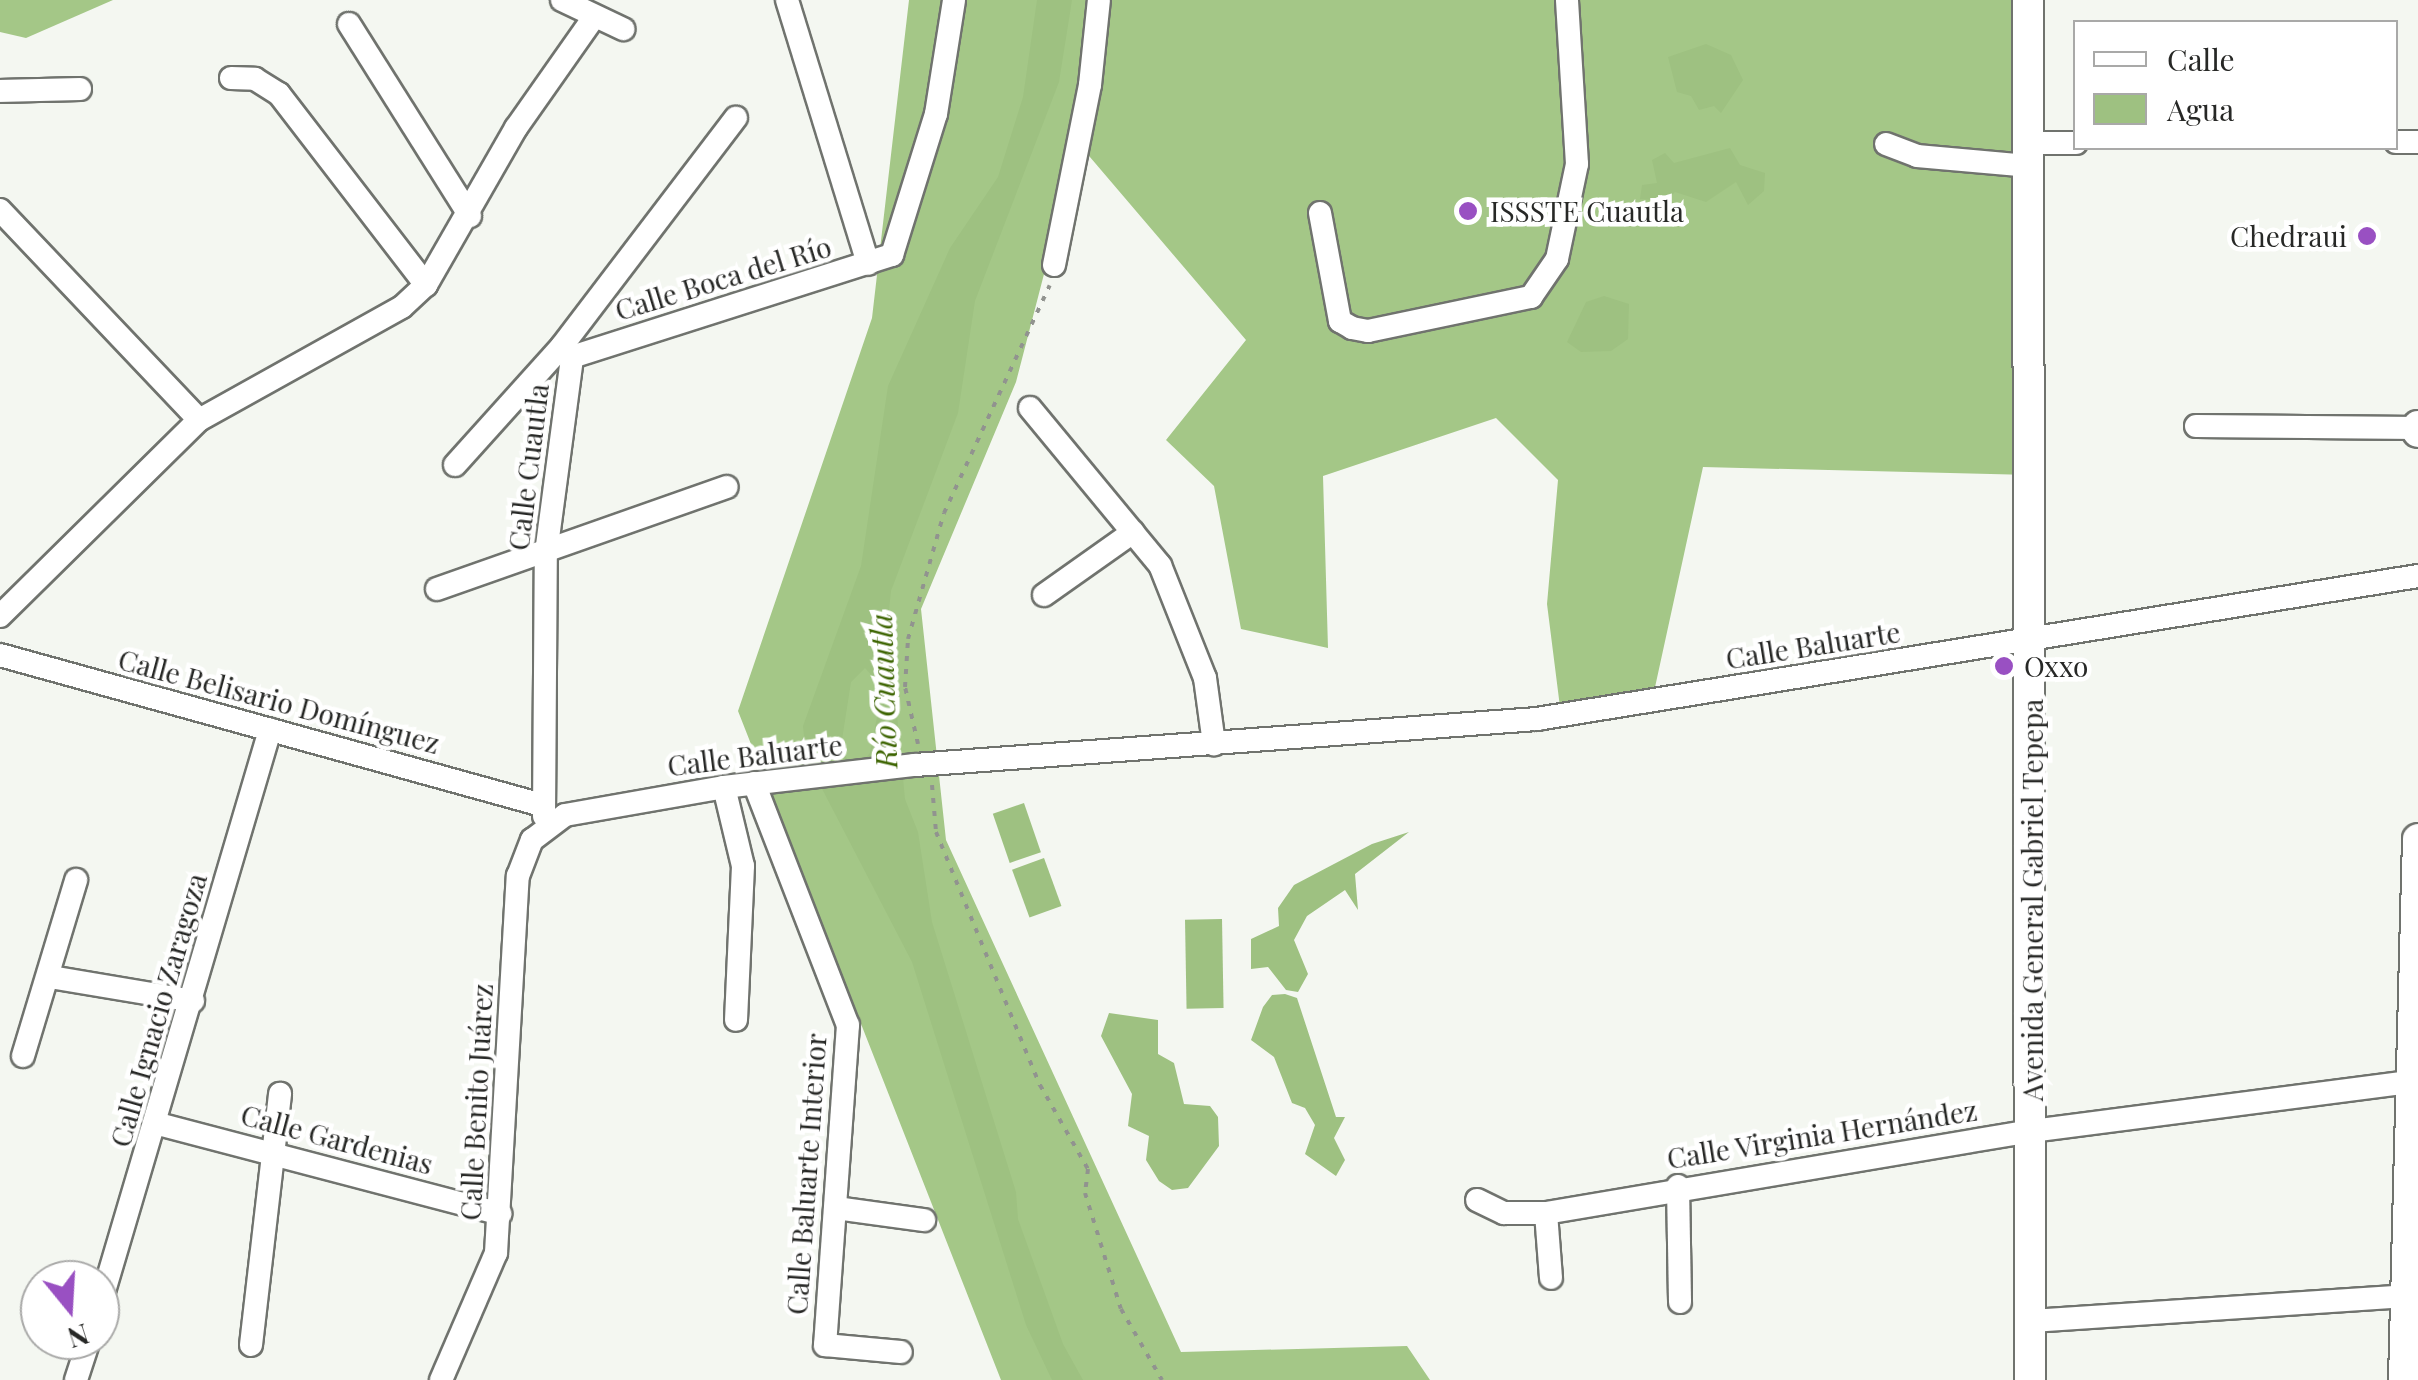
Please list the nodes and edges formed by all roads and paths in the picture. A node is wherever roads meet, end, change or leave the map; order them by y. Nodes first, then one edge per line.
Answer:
1 (562, 0) edge
2 (786, 0) edge
3 (954, 0) edge
4 (1099, 0) edge
5 (1568, 0) edge
6 (2028, 0) edge
7 (594, 17) junction
8 (349, 24) dead end
9 (624, 29) dead end
10 (231, 78) dead end
11 (80, 88) dead end
12 (0, 91) edge
13 (736, 118) dead end
14 (2073, 143) edge
15 (1886, 144) dead end
16 (2029, 154) junction
17 (0, 210) edge
18 (1320, 213) dead end
19 (470, 216) junction
20 (868, 264) junction
21 (1054, 265) joint
22 (426, 286) junction
23 (567, 352) junction
24 (1030, 408) dead end
25 (199, 420) junction
26 (2196, 426) dead end
27 (2418, 428) edge
28 (454, 465) dead end
29 (727, 487) dead end
30 (1133, 532) junction
31 (546, 553) junction
32 (2418, 576) edge
33 (436, 589) dead end
34 (1044, 596) dead end
35 (0, 616) edge
36 (2033, 640) junction
37 (0, 655) edge
38 (270, 730) junction
39 (1214, 744) junction
40 (923, 765) junction
41 (754, 783) junction
42 (724, 787) junction
43 (544, 814) junction
44 (2418, 839) edge
45 (76, 880) dead end
46 (50, 977) junction
47 (193, 1001) junction
48 (736, 1020) dead end
49 (23, 1056) dead end
50 (2415, 1081) edge
51 (280, 1094) dead end
52 (158, 1124) junction
53 (2032, 1131) junction
54 (274, 1152) junction
55 (1678, 1186) junction
56 (1477, 1200) dead end
57 (836, 1208) junction
58 (1546, 1213) junction
59 (500, 1214) junction
60 (924, 1220) dead end
61 (114, 1260) edge
62 (1550, 1278) dead end
63 (2406, 1296) junction
64 (1680, 1302) dead end
65 (2031, 1321) junction
66 (251, 1345) dead end
67 (900, 1352) dead end
68 (441, 1380) edge
69 (1162, 1380) edge
70 (2030, 1380) edge
71 (2404, 1380) edge

1 - 7 street
2 - 20 street
3 - 20 street, Calle Boca del Río
4 - 21 street
5 - 18 street
6 - 16 main road, Avenida General Gabriel Tepepa
7 - 9 street
7 - 19 street
8 - 19 street
10 - 22 street
11 - 12 street
13 - 23 street, Calle Cuautla
14 - 16 street
15 - 16 street
16 - 36 main road, Avenida General Gabriel Tepepa
17 - 25 street
19 - 22 street
20 - 23 street, Calle Boca del Río
21 - 40 path
22 - 25 street
23 - 28 street
23 - 31 street, Calle Cuautla
24 - 30 street
25 - 35 street
26 - 27 street
29 - 31 street
30 - 34 street
30 - 39 street
31 - 33 street
31 - 43 street, Calle Cuautla
32 - 36 street, Calle Baluarte
36 - 39 street, Calle Baluarte
36 - 53 main road, Avenida General Gabriel Tepepa
37 - 38 street, Calle Belisario Domínguez
38 - 43 street, Calle Belisario Domínguez
38 - 47 street, Calle Ignacio Zaragoza
39 - 40 street, Calle Baluarte
40 - 41 street, Calle Baluarte
40 - 69 path
41 - 42 street, Calle Baluarte
41 - 57 street, Calle Baluarte Interior
42 - 43 street, Calle Baluarte
42 - 48 street
43 - 59 street, Calle Benito Juárez
44 - 50 main road
45 - 46 street
46 - 47 street
46 - 49 street
47 - 52 street, Calle Ignacio Zaragoza
50 - 53 street, Calle Virginia Hernández
50 - 63 main road
51 - 54 street
52 - 54 street, Calle Gardenias
52 - 61 street, Calle Ignacio Zaragoza
53 - 55 street, Calle Virginia Hernández
53 - 65 main road, Avenida General Gabriel Tepepa
54 - 59 street, Calle Gardenias
54 - 66 street
55 - 58 street, Calle Virginia Hernández
55 - 64 street
56 - 58 street, Calle Virginia Hernández
57 - 60 street
57 - 67 street, Calle Baluarte Interior
58 - 62 street
59 - 68 street, Calle Benito Juárez
63 - 65 street
63 - 71 main road
65 - 70 main road, Avenida General Gabriel Tepepa

